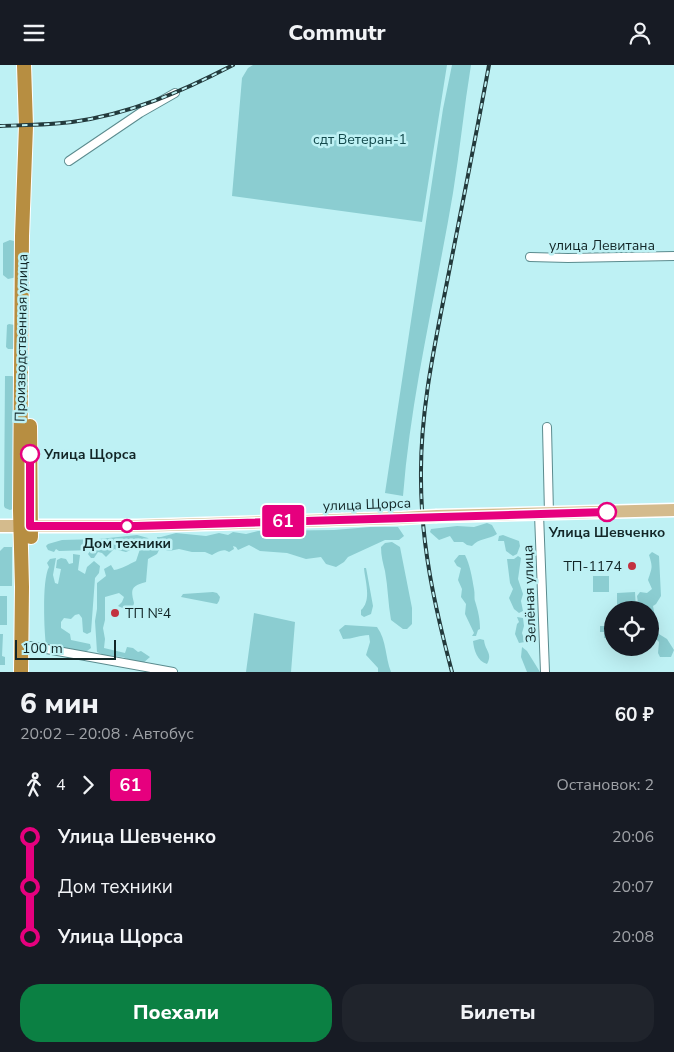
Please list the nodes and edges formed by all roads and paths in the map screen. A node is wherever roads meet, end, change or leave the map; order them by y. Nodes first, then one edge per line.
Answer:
1 (24, 65) edge
2 (33, 65) edge
3 (175, 93) dead end
4 (69, 161) dead end
5 (674, 256) edge
6 (530, 257) dead end
7 (547, 427) dead end
8 (674, 510) edge
9 (544, 514) junction
10 (0, 526) edge
11 (25, 526) junction
12 (30, 646) junction
13 (22, 672) edge
14 (30, 672) edge
15 (173, 672) edge
16 (545, 672) edge

1 - 11 highway, Производственная улица
2 - 11 highway, Производственная улица
3 - 4 street
5 - 6 street, улица Левитана
7 - 9 street, Зелёная улица
8 - 9 main road, улица Щорса
9 - 11 main road, улица Щорса, bridge
9 - 16 street, Зелёная улица
10 - 11 main road, улица Щорса
11 - 12 highway, Производственная улица
11 - 13 highway, Производственная улица
12 - 14 highway, Производственная улица
12 - 15 street

